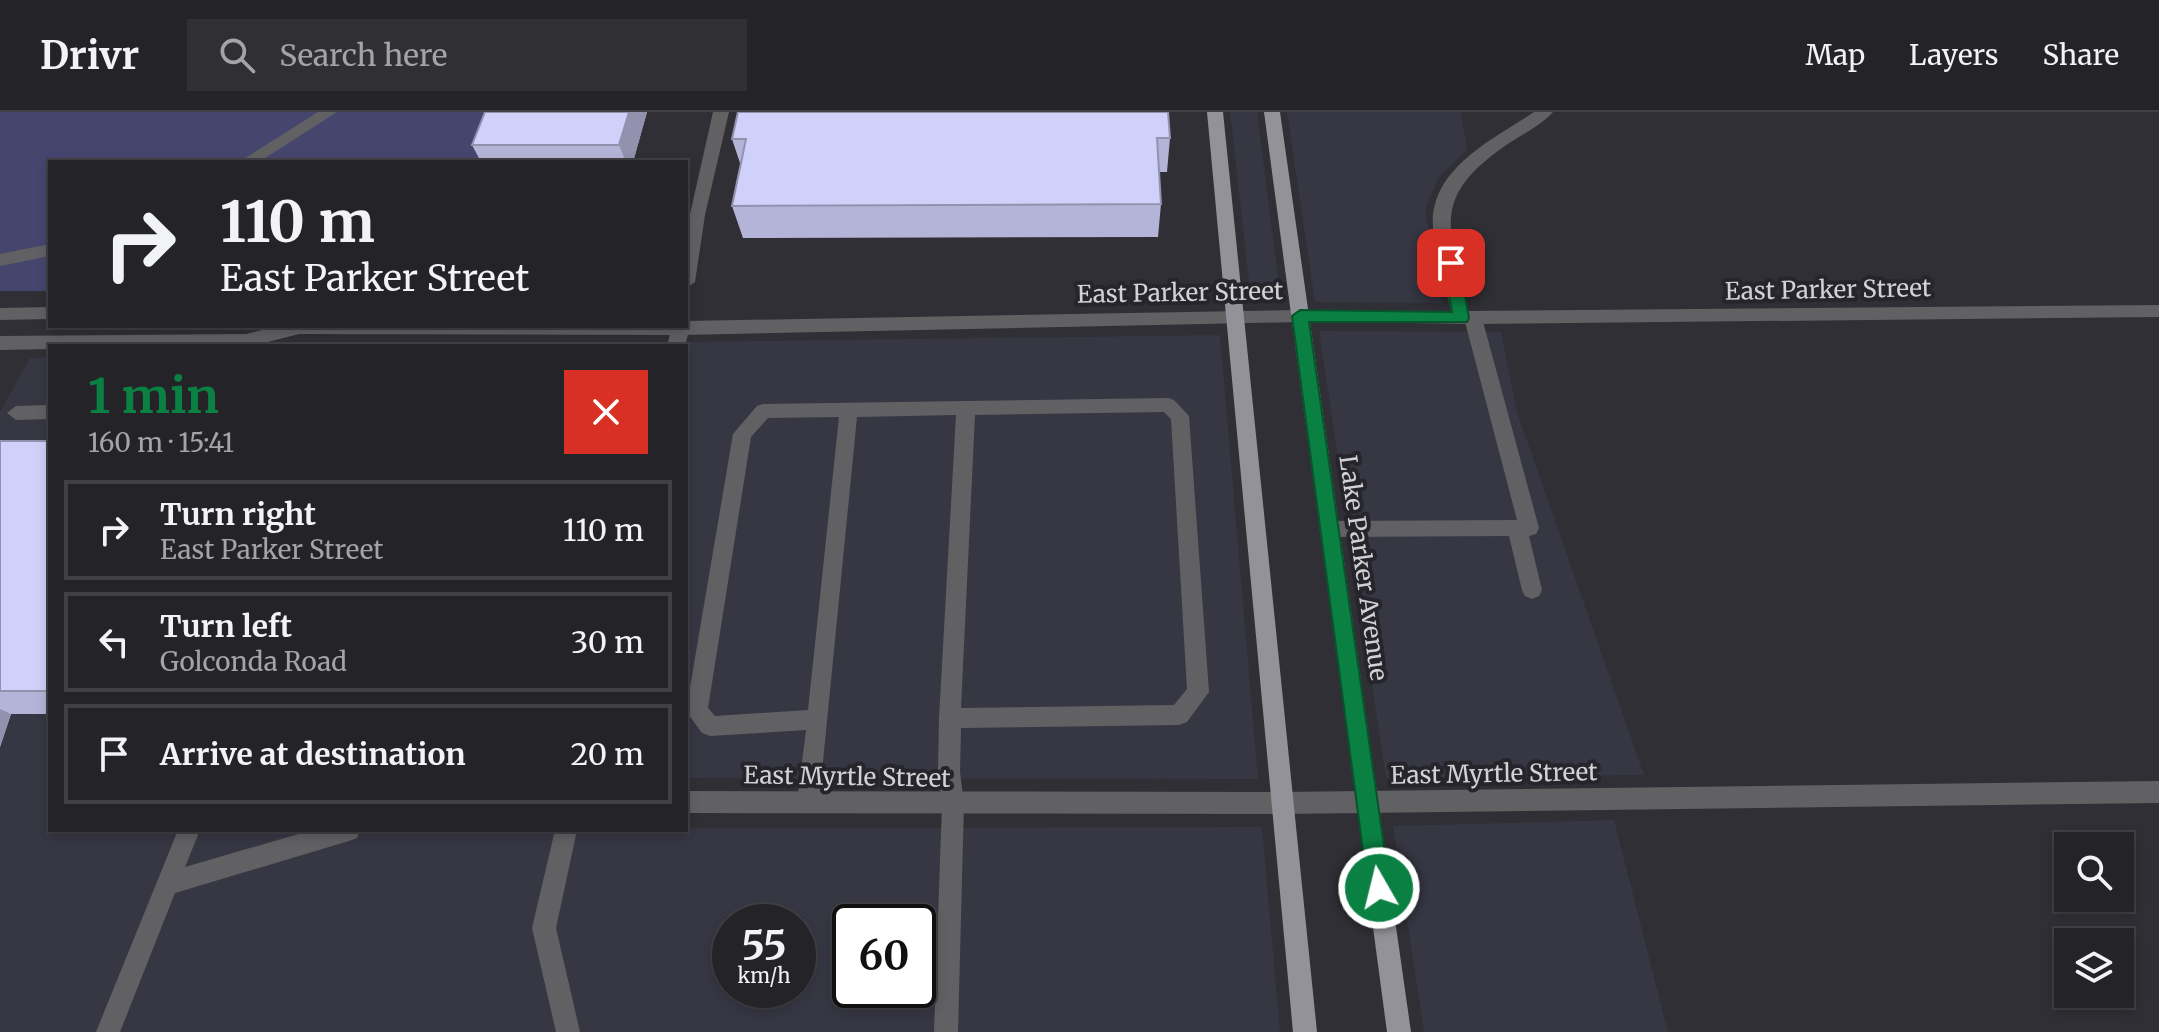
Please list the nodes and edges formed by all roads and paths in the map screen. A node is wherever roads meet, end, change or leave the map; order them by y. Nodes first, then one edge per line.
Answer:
1 (329, 112) edge
2 (721, 112) edge
3 (1215, 112) edge
4 (1272, 112) edge
5 (1545, 112) edge
6 (250, 160) edge
7 (48, 250) edge
8 (0, 260) edge
9 (688, 270) edge
10 (2159, 311) edge
11 (48, 313) edge
12 (0, 314) edge
13 (1235, 315) junction
14 (1300, 316) junction
15 (1467, 318) junction
16 (688, 327) edge
17 (290, 328) edge
18 (0, 343) edge
19 (966, 406) junction
20 (849, 408) junction
21 (48, 412) edge
22 (16, 413) dead end
23 (1330, 529) junction
24 (1517, 529) junction
25 (1532, 590) dead end
26 (950, 718) junction
27 (818, 719) junction
28 (2159, 792) edge
29 (688, 802) edge
30 (808, 802) junction
31 (1367, 802) junction
32 (1282, 803) junction
33 (953, 804) junction
34 (188, 832) edge
35 (342, 832) edge
36 (565, 832) edge
37 (167, 884) junction
38 (108, 1032) edge
39 (568, 1032) edge
40 (946, 1032) edge
41 (1305, 1032) edge
42 (1399, 1032) edge

1 - 6 street
2 - 9 street
3 - 13 main road
4 - 14 main road, Lake Parker Avenue
5 - 15 street
7 - 8 street
10 - 15 street, East Parker Street
11 - 12 street
13 - 14 street, East Parker Street
13 - 16 street, East Parker Street
13 - 32 main road
14 - 15 street, East Parker Street
14 - 23 main road, Lake Parker Avenue
15 - 24 street
17 - 18 street, East Parker Street
19 - 20 street
19 - 26 street
19 - 26 street
20 - 27 street
20 - 27 street
21 - 22 street
23 - 24 street
23 - 31 main road, Lake Parker Avenue
24 - 25 street
26 - 33 street
27 - 30 street
28 - 31 street, East Myrtle Street
29 - 30 street, East Myrtle Street
30 - 33 street, East Myrtle Street
31 - 32 street, East Myrtle Street
31 - 42 main road, Lake Parker Avenue
32 - 33 street, East Myrtle Street
32 - 41 main road
33 - 40 street
34 - 37 street
35 - 37 street
36 - 39 street
37 - 38 street

